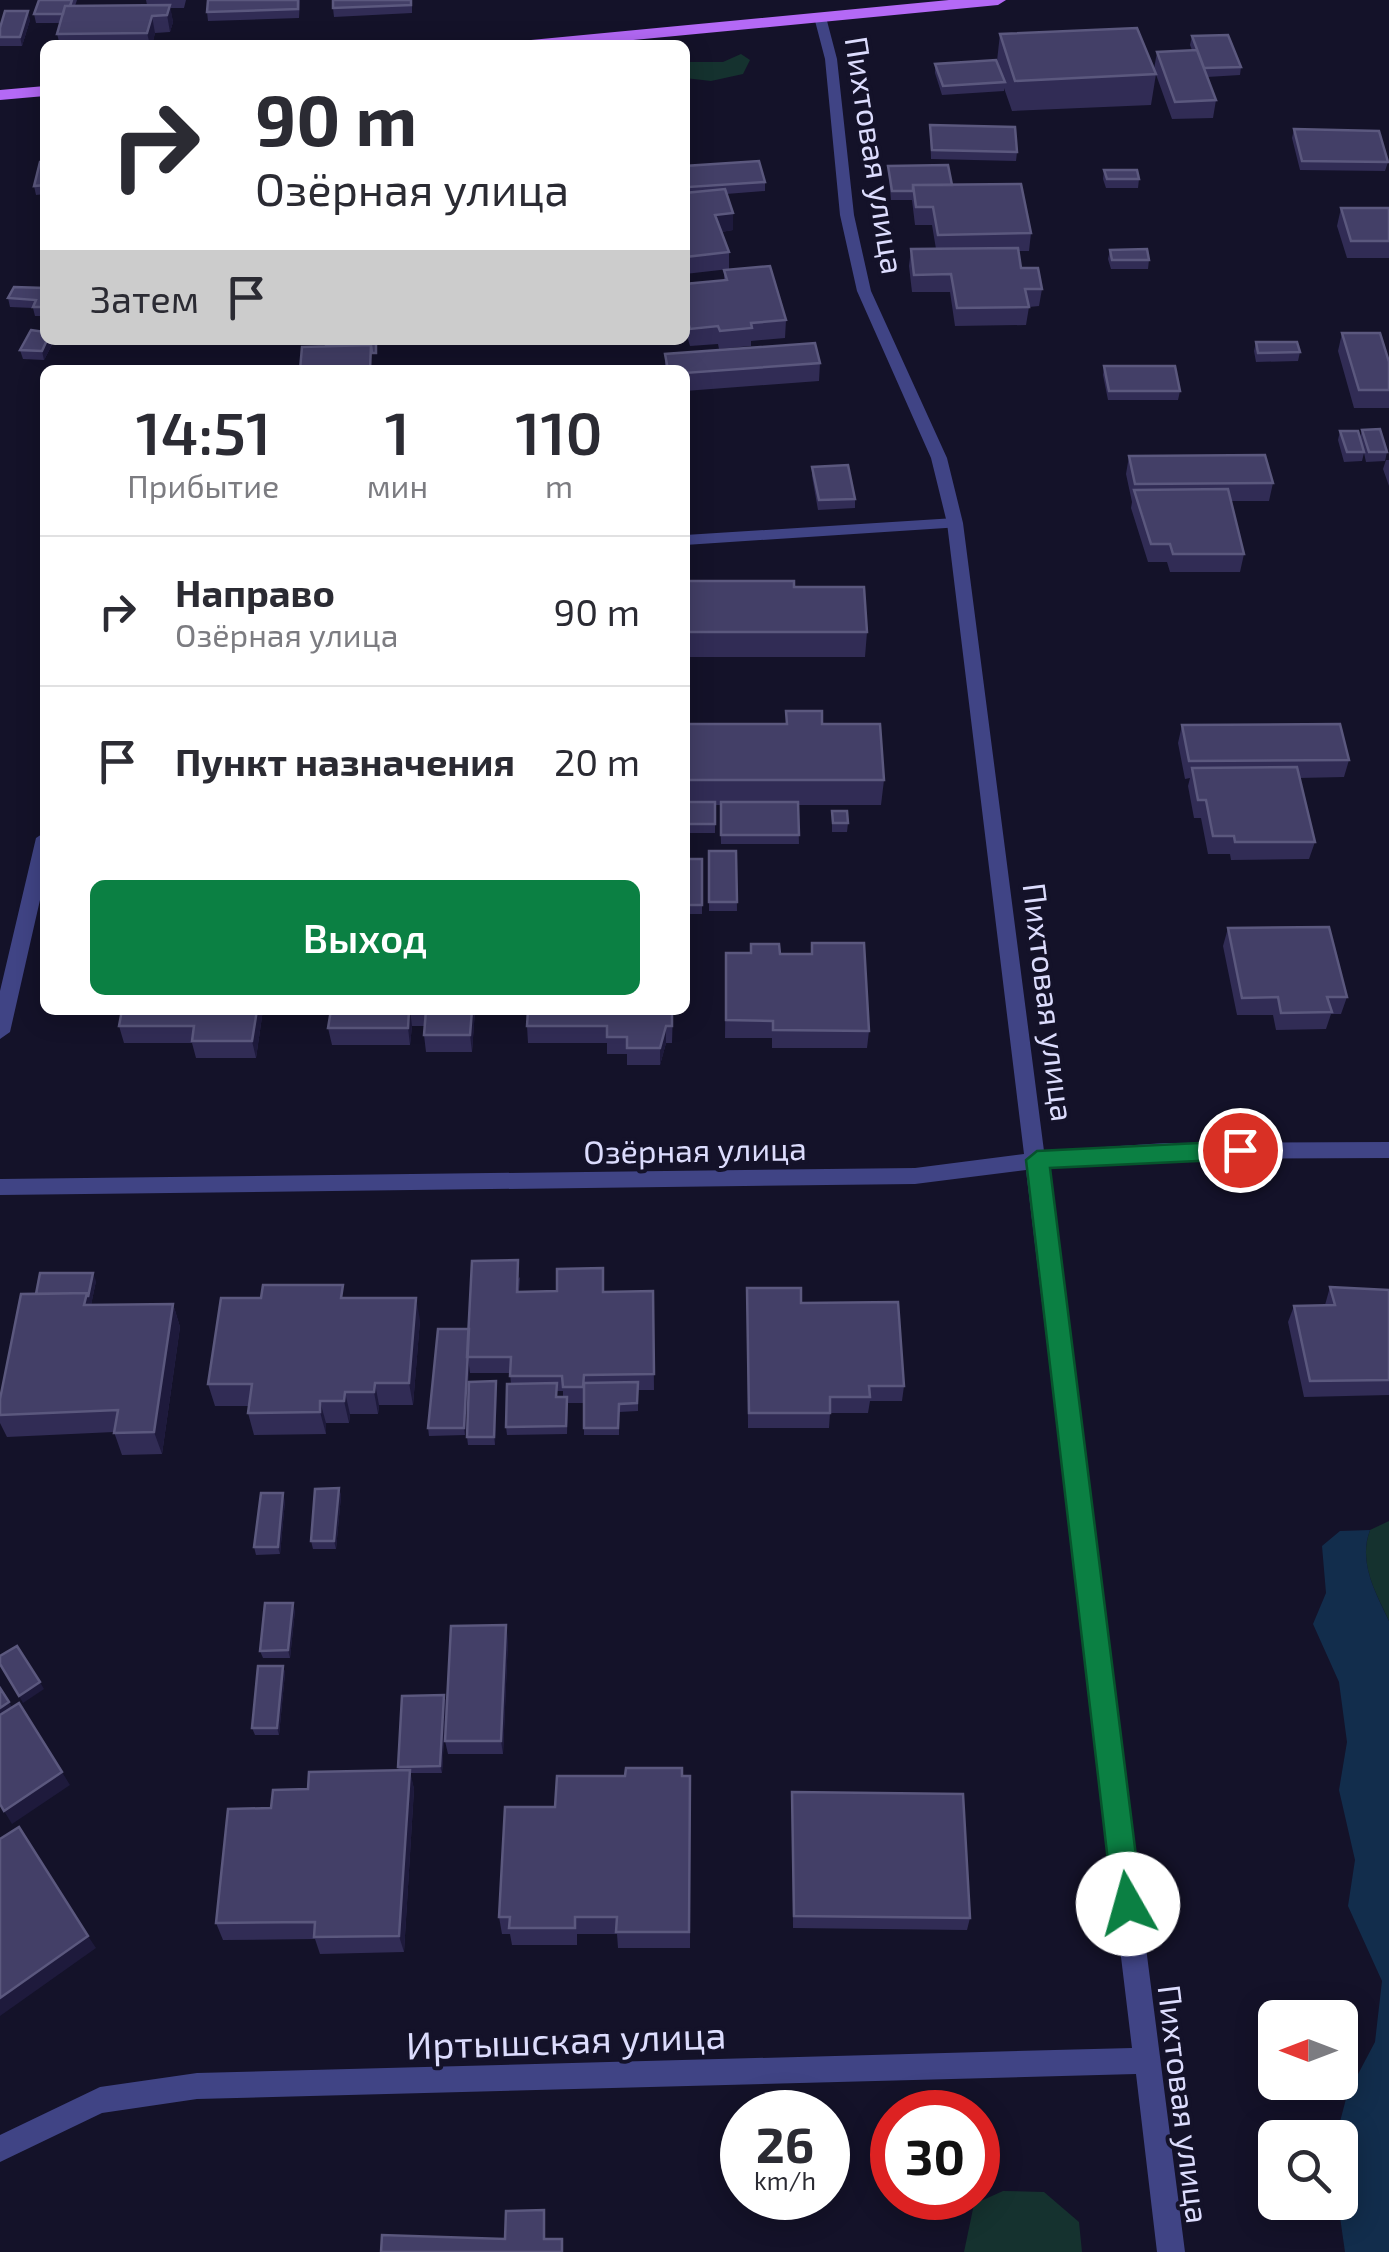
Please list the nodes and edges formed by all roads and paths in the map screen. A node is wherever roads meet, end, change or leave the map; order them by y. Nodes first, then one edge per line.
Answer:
1 (998, 0) edge
2 (820, 17) junction
3 (583, 40) edge
4 (40, 91) edge
5 (0, 95) edge
6 (954, 523) junction
7 (690, 540) edge
8 (40, 860) edge
9 (0, 1032) edge
10 (1389, 1150) edge
11 (1037, 1160) junction
12 (0, 1187) edge
13 (1147, 2061) junction
14 (0, 2149) edge
15 (1171, 2252) edge

1 - 2 main road
2 - 3 main road
2 - 6 street, Пихтовая улица
4 - 5 main road
6 - 7 street
6 - 11 street, Пихтовая улица
8 - 9 street
10 - 11 street, Озёрная улица
11 - 12 street, Озёрная улица
11 - 13 street, Пихтовая улица
13 - 14 street, Иртышская улица
13 - 15 street, Пихтовая улица

